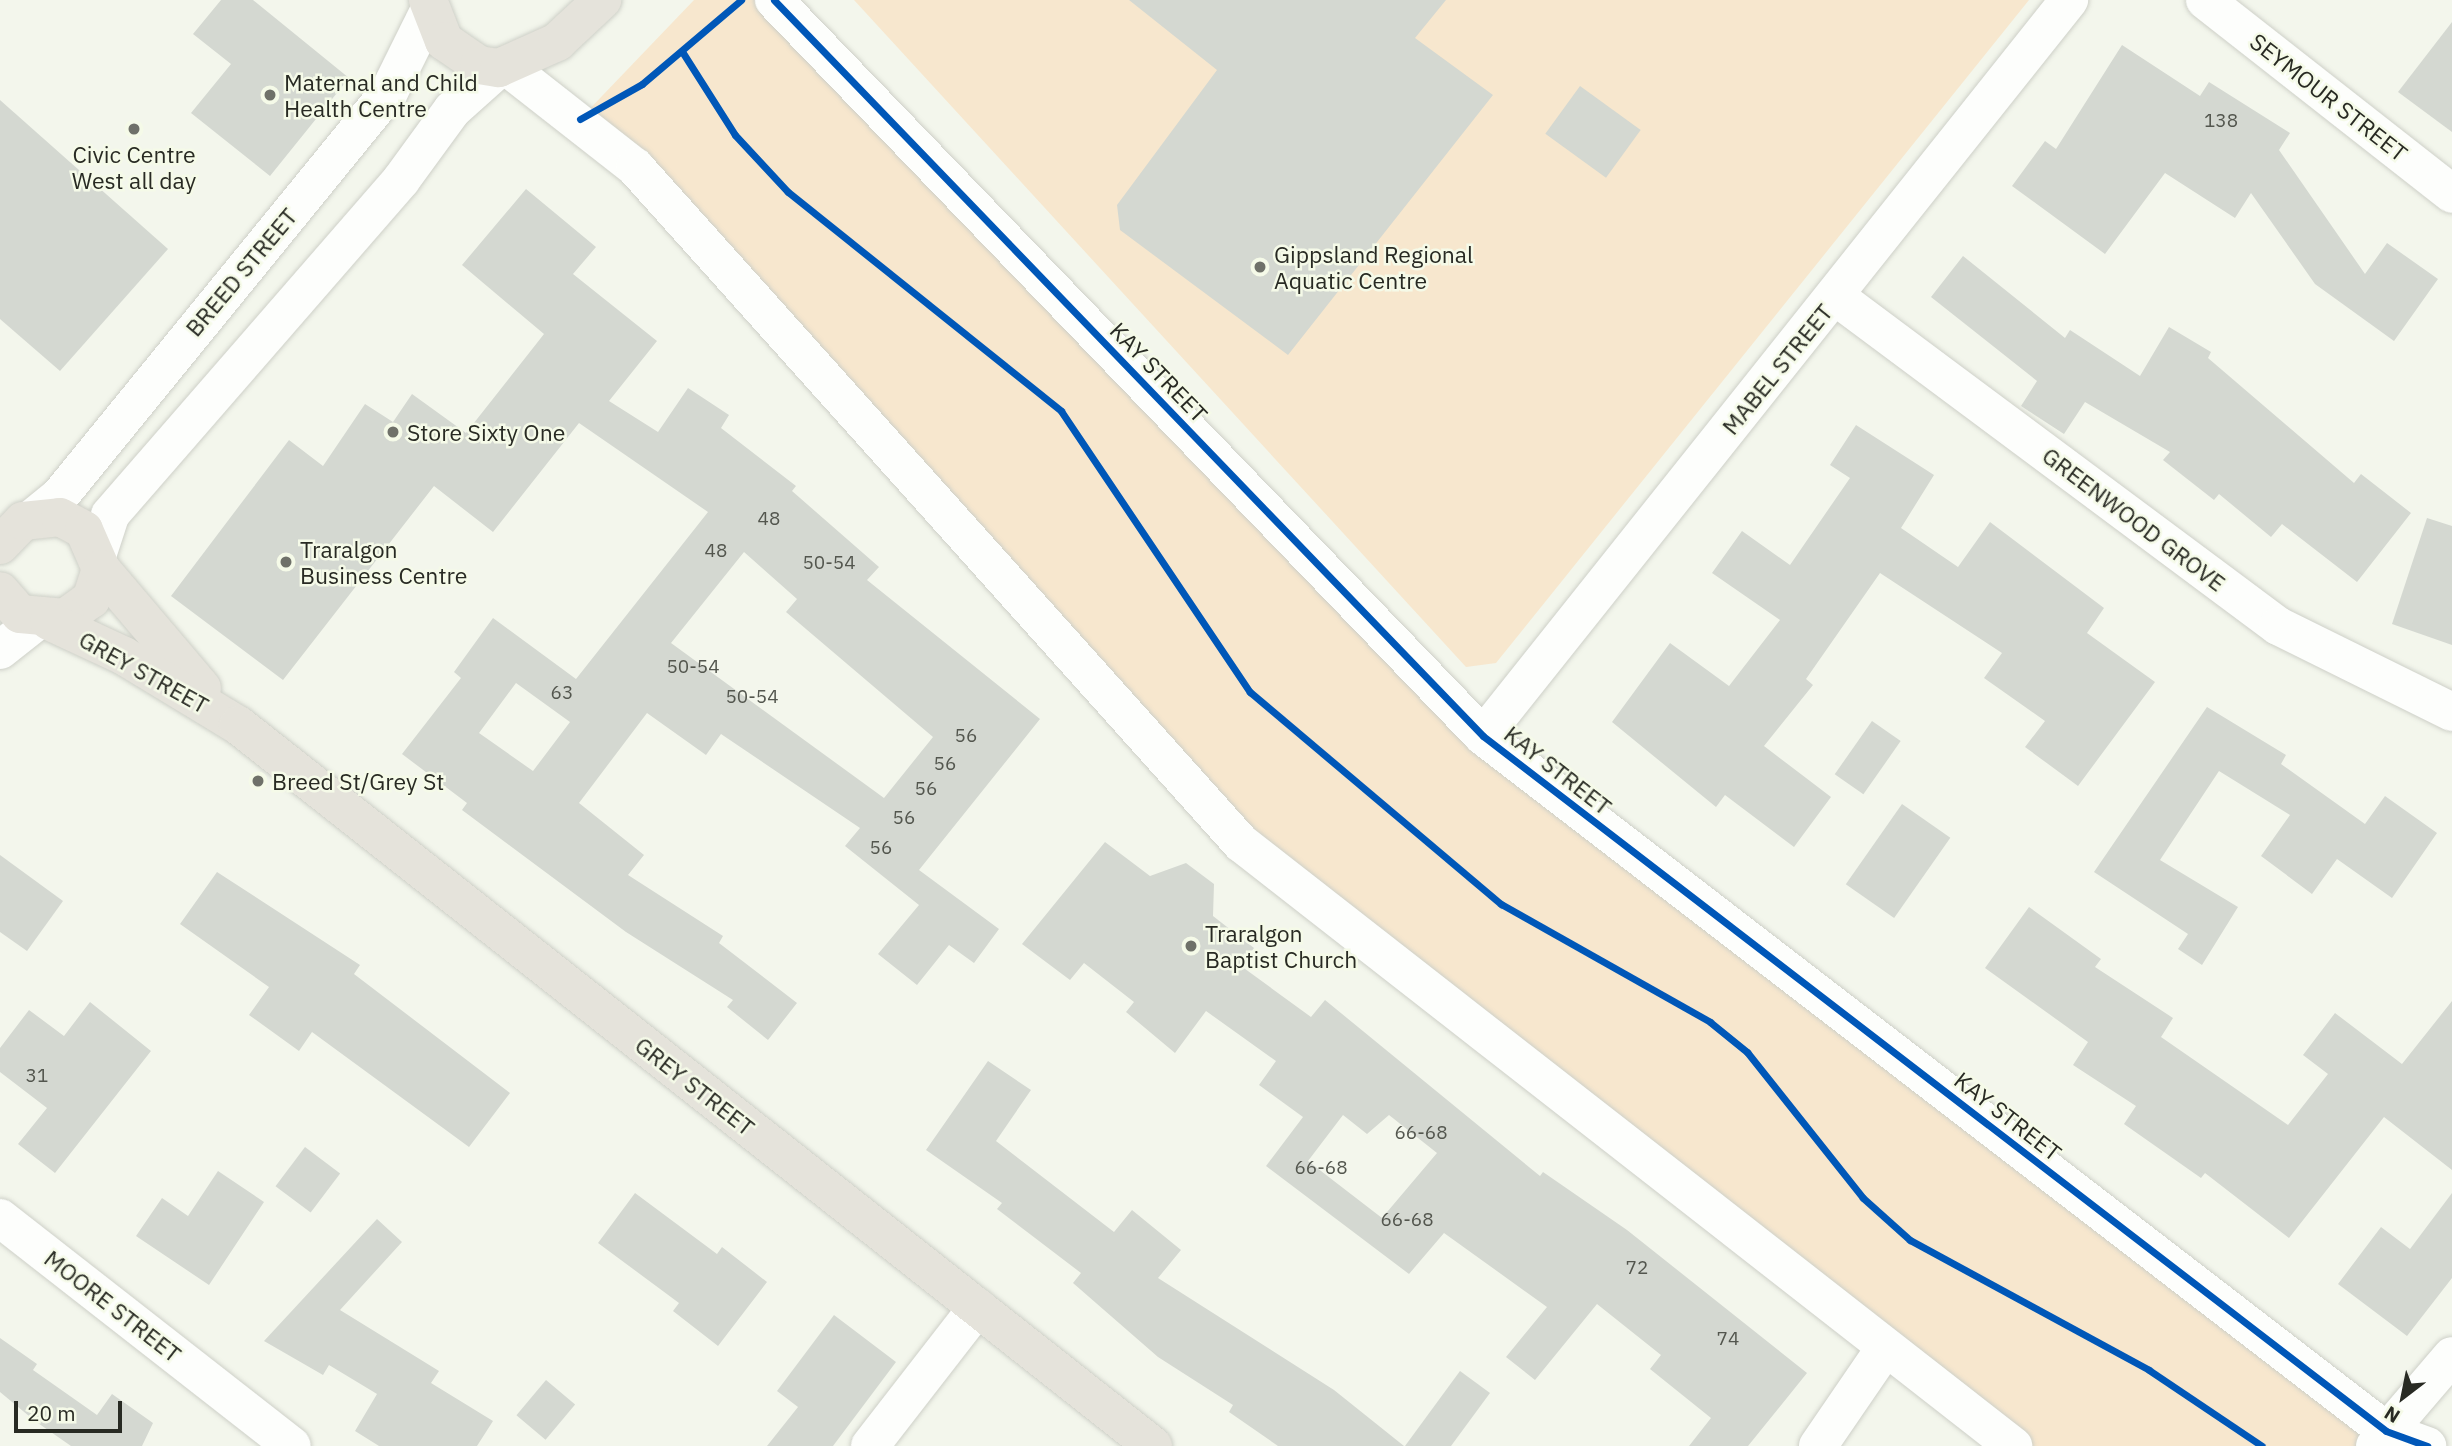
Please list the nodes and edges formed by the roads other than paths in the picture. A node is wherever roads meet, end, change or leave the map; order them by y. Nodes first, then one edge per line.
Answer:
1 (602, 0) edge
2 (774, 0) edge
3 (2069, 0) edge
4 (2206, 0) edge
5 (428, 7) edge
6 (503, 67) junction
7 (2452, 194) edge
8 (1835, 296) junction
9 (14, 521) edge
10 (99, 561) junction
11 (0, 591) edge
12 (44, 621) junction
13 (0, 650) edge
14 (2452, 712) edge
15 (238, 725) junction
16 (1483, 736) junction
17 (0, 1218) edge
18 (977, 1308) junction
19 (1885, 1348) junction
20 (2452, 1356) edge
21 (2381, 1438) edge
22 (292, 1446) edge
23 (870, 1446) edge
24 (1153, 1446) edge
25 (1818, 1446) edge
26 (2013, 1446) edge
27 (2427, 1446) edge

1 - 6 main road
2 - 16 street, KAY STREET
3 - 8 street, MABEL STREET
4 - 7 street, SEYMOUR STREET
5 - 6 main road
5 - 9 street, BREED STREET
6 - 10 street
6 - 19 street
8 - 14 street, GREENWOOD GROVE
8 - 16 street, MABEL STREET
9 - 10 main road, GREY STREET
10 - 12 main road
10 - 15 main road, GREY STREET
11 - 12 main road, GREY STREET
12 - 13 street
12 - 15 main road, GREY STREET
15 - 18 main road, GREY STREET
16 - 21 street, KAY STREET
17 - 22 street, MOORE STREET
18 - 23 street
18 - 24 main road, GREY STREET
19 - 25 street
19 - 26 street
20 - 21 street
21 - 27 street, KAY STREET

